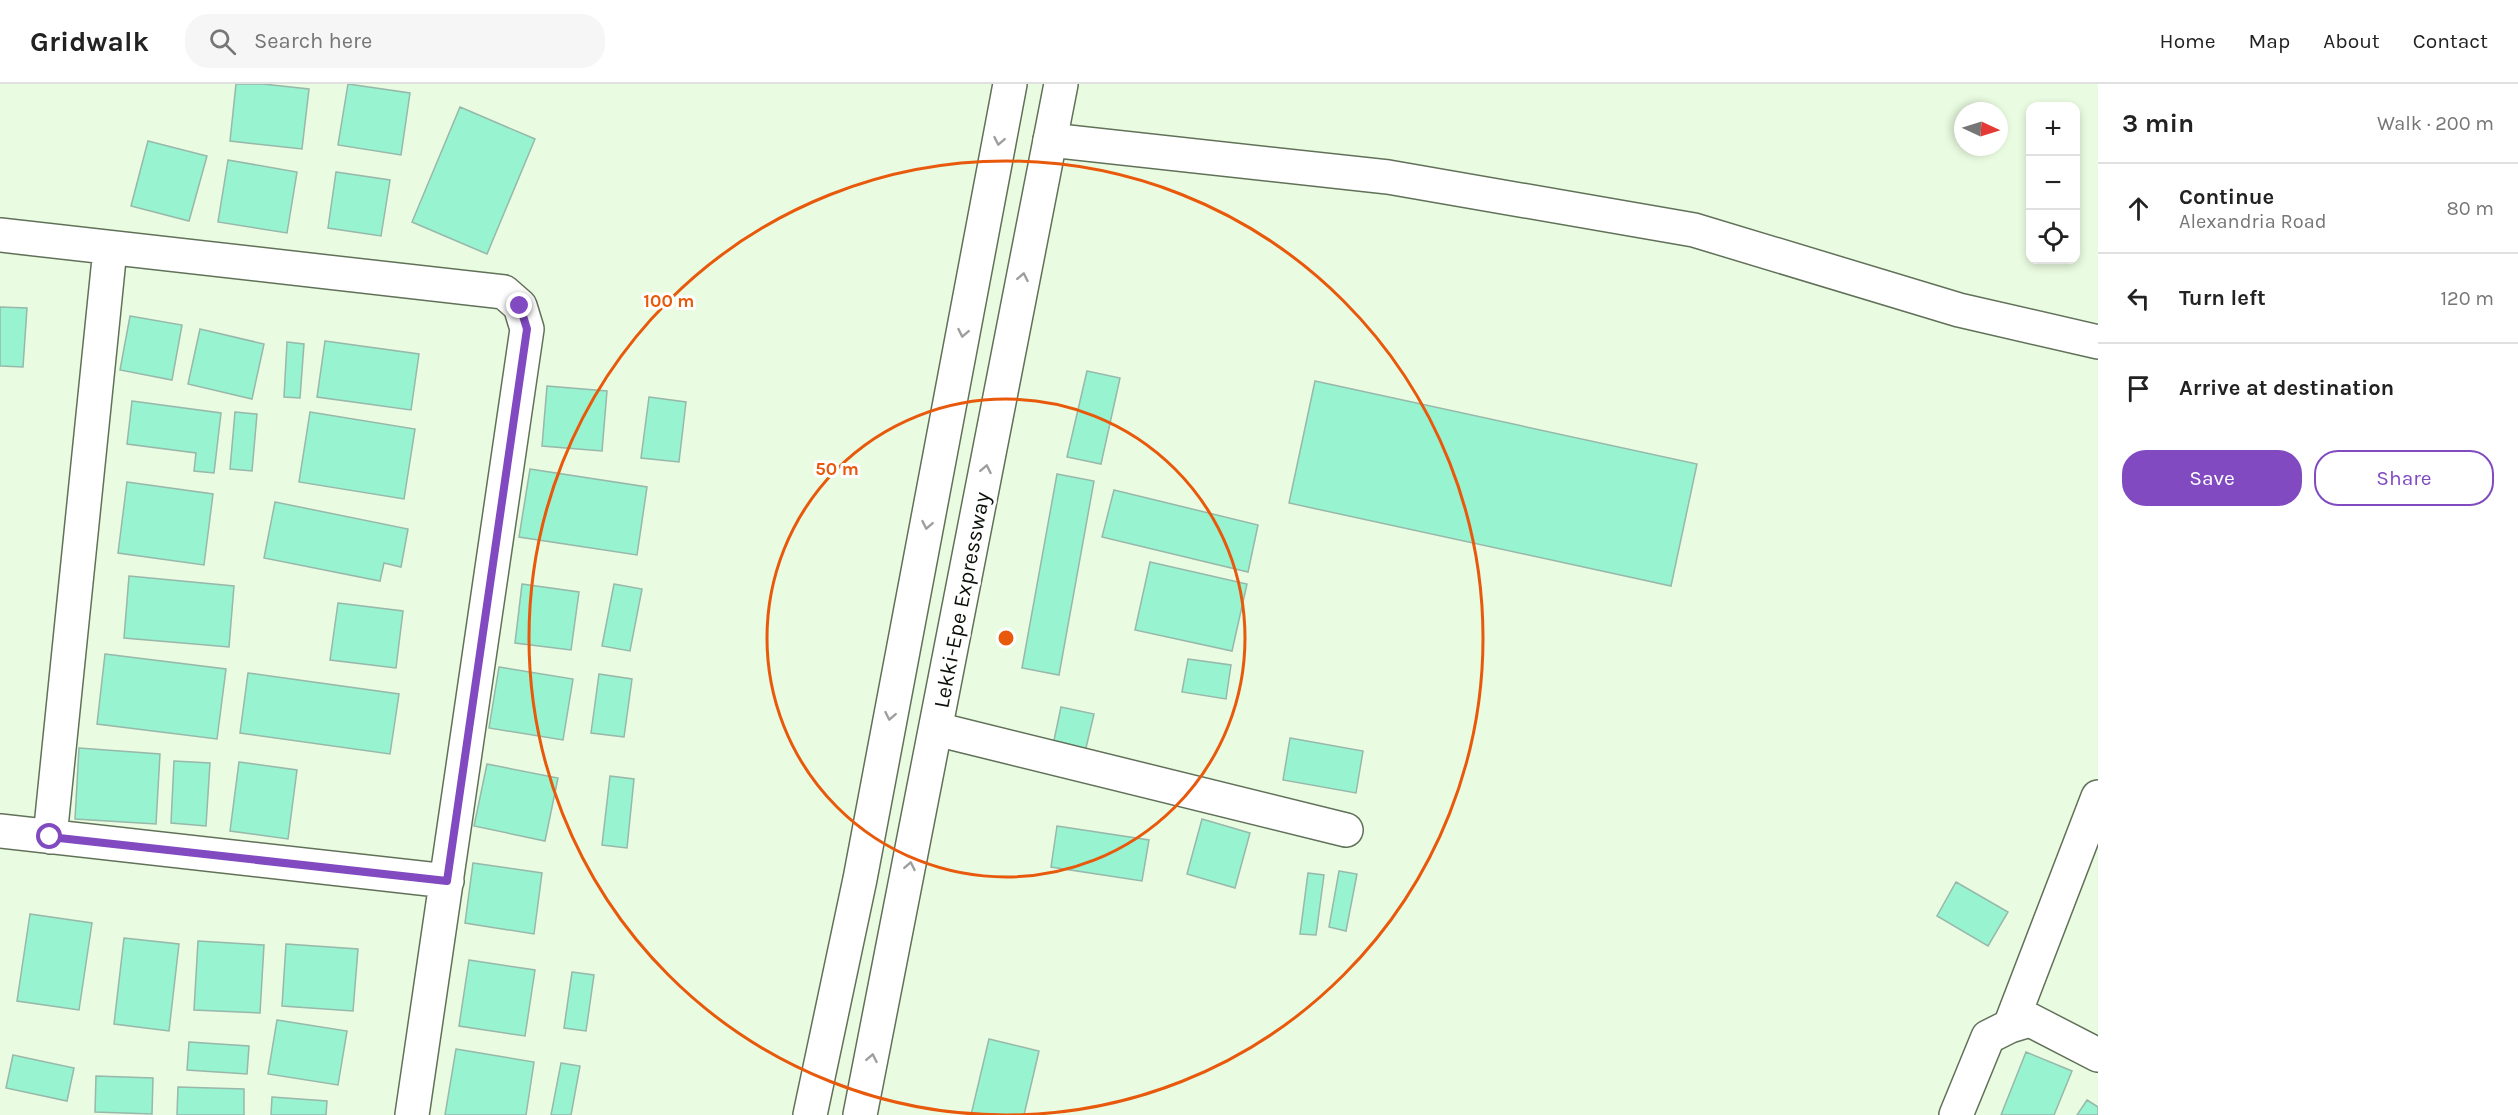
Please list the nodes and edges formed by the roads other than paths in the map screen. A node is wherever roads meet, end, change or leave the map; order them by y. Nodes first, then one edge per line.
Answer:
1 (1010, 84) edge
2 (1061, 84) edge
3 (1050, 140) junction
4 (0, 236) edge
5 (110, 249) junction
6 (2098, 342) edge
7 (936, 729) junction
8 (2098, 797) edge
9 (1346, 830) dead end
10 (0, 831) edge
11 (50, 837) junction
12 (447, 881) junction
13 (2010, 1026) junction
14 (2098, 1055) edge
15 (412, 1115) edge
16 (810, 1115) edge
17 (860, 1115) edge
18 (1956, 1115) edge

1 -> 16 main road
2 - 3 main road, Lekki-Epe Expressway
3 - 6 main road
7 -> 3 main road, Lekki-Epe Expressway
4 - 5 main road
5 - 11 main road
5 - 12 main road
7 - 9 main road
17 -> 7 main road, Lekki-Epe Expressway
8 - 13 main road
10 - 11 main road
11 - 12 main road
12 - 15 main road
13 - 14 main road
13 - 18 main road

